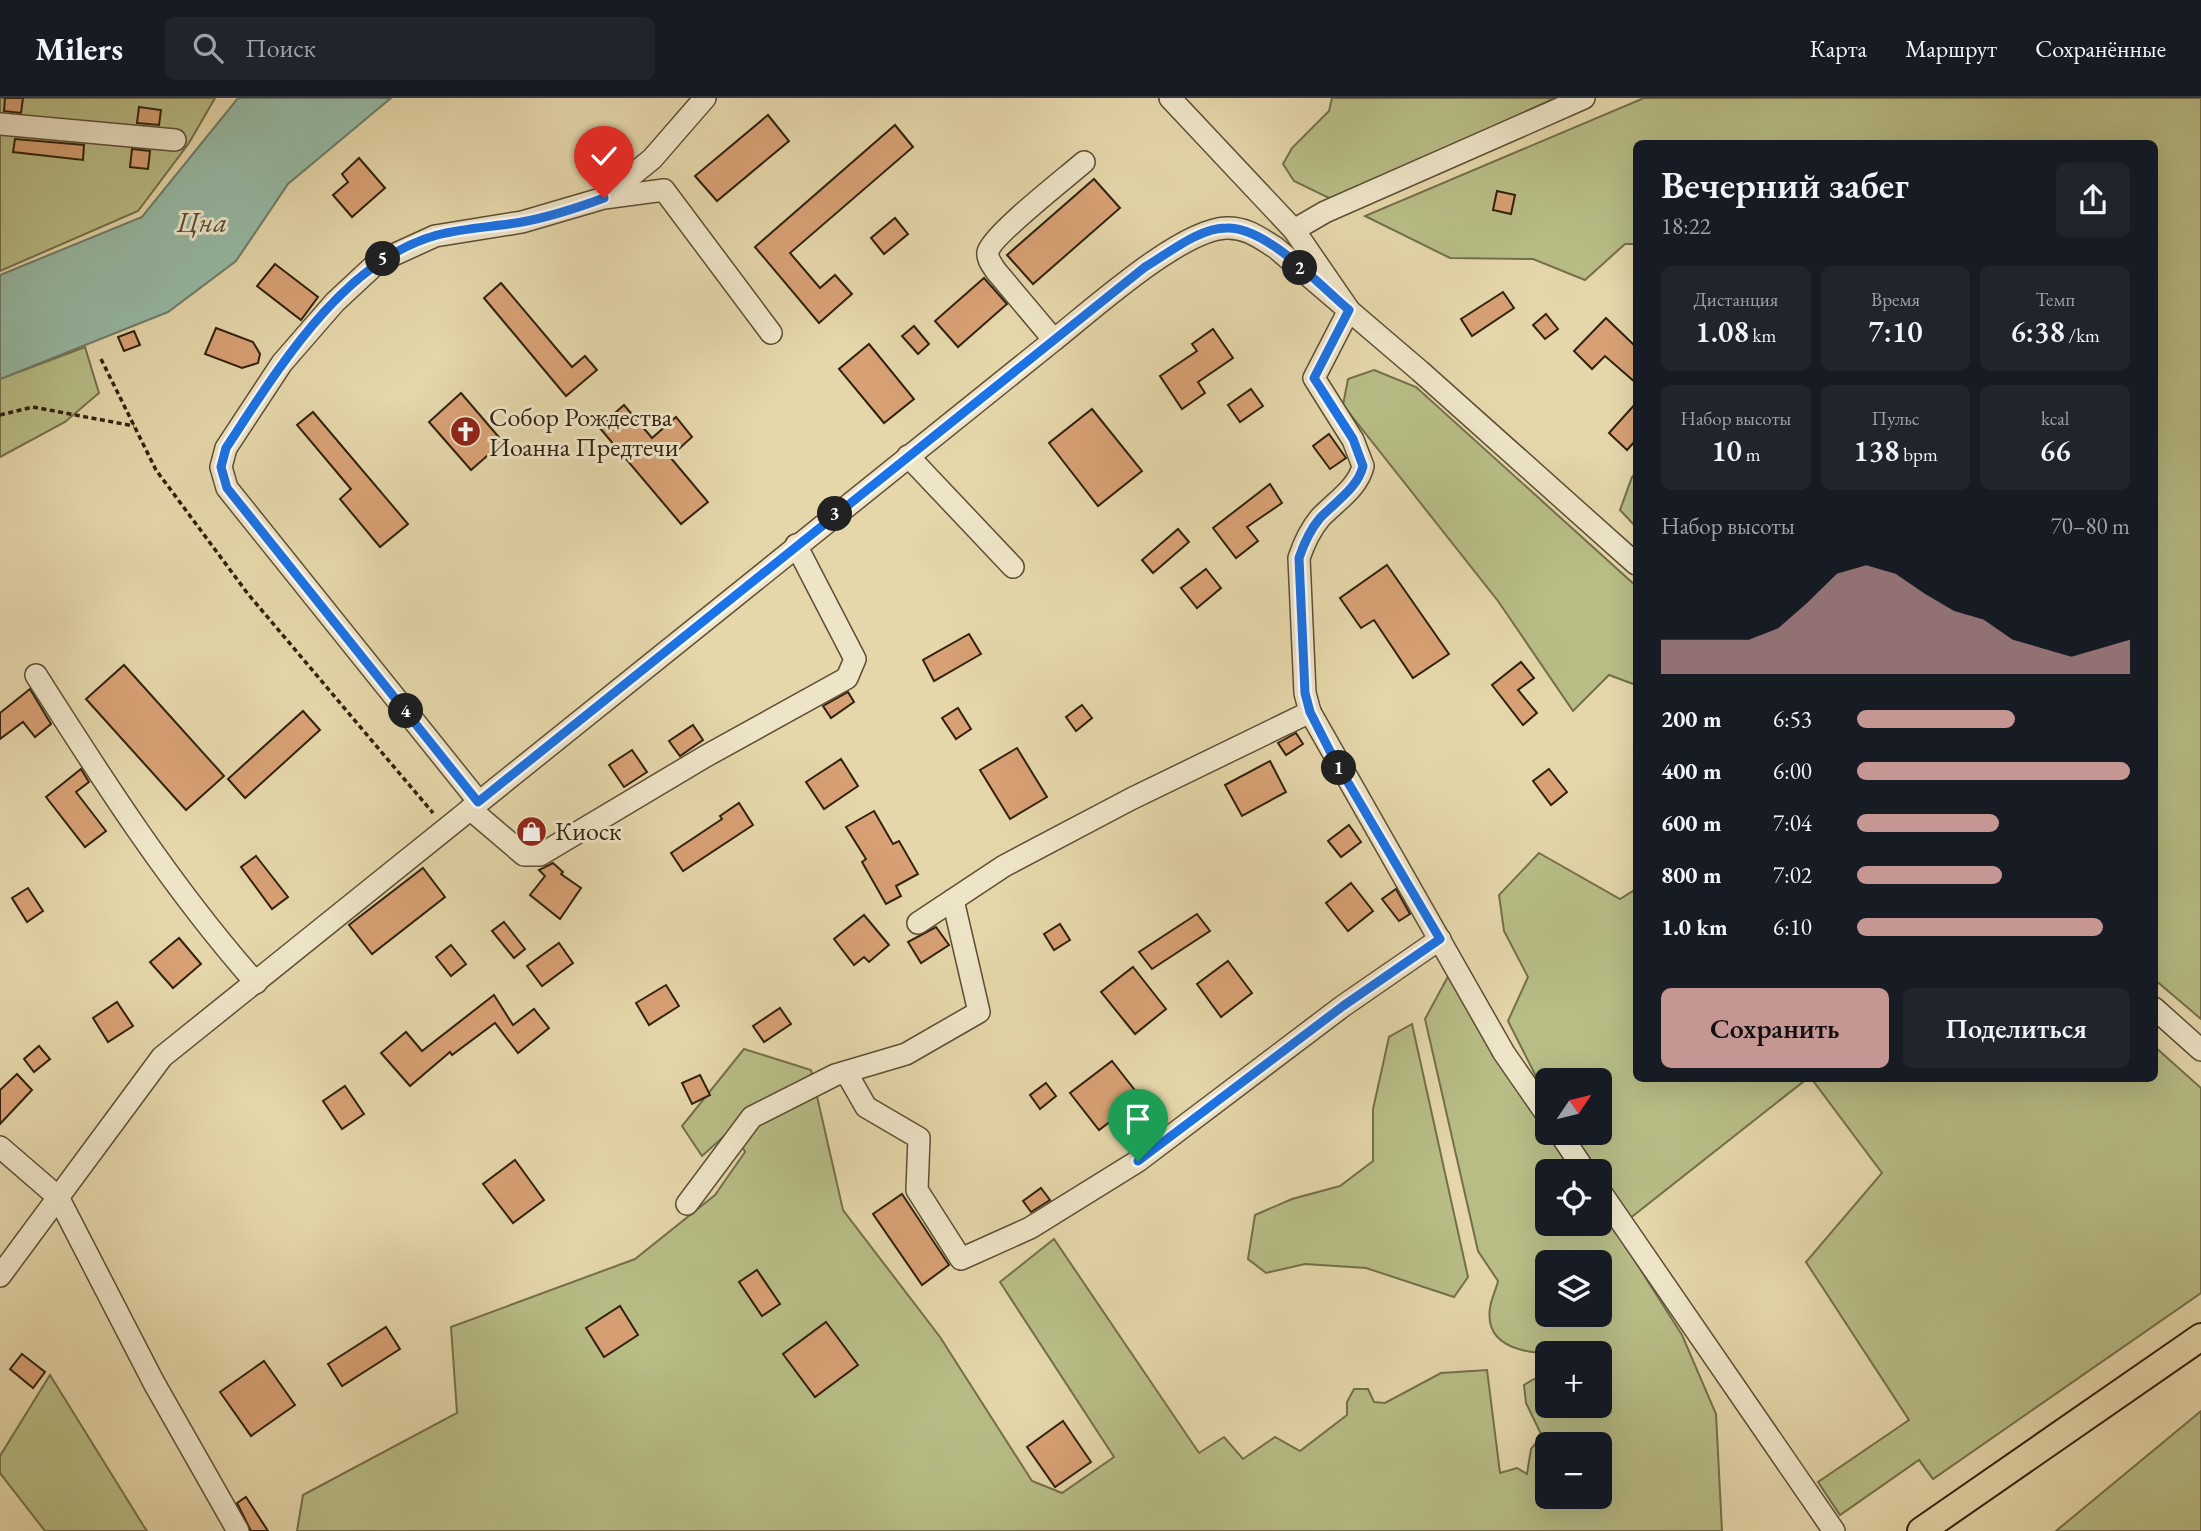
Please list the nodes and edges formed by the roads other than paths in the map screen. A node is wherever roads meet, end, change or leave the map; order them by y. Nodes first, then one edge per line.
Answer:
1 (705, 98) edge
2 (1170, 98) edge
3 (1584, 98) edge
4 (0, 124) edge
5 (175, 140) dead end
6 (1084, 162) dead end
7 (604, 198) junction
8 (1294, 230) junction
9 (1349, 310) junction
10 (771, 333) dead end
11 (1054, 340) junction
12 (908, 456) junction
13 (796, 545) junction
14 (1633, 561) edge
15 (1013, 567) dead end
16 (36, 675) dead end
17 (1310, 712) junction
18 (474, 805) junction
19 (953, 900) junction
20 (918, 923) dead end
21 (1440, 939) junction
22 (256, 983) junction
23 (2158, 1012) edge
24 (2201, 1050) edge
25 (846, 1072) junction
26 (1535, 1098) edge
27 (0, 1147) edge
28 (58, 1197) junction
29 (687, 1204) dead end
30 (1612, 1208) edge
31 (0, 1276) edge
32 (2201, 1337) edge
33 (238, 1531) edge
34 (1834, 1531) edge
35 (1921, 1531) edge

1 - 7 street
2 - 8 street
3 - 8 street
4 - 5 street
6 - 11 street
7 - 10 street
7 - 18 street
8 - 9 street
9 - 11 street
9 - 14 street
9 - 17 street
11 - 12 street
12 - 13 street
12 - 15 street
13 - 18 street
13 - 18 street
16 - 22 street
17 - 19 street
17 - 21 street
18 - 22 street
19 - 20 street
19 - 25 street
21 - 25 street
21 - 26 street
22 - 28 street
23 - 24 street
25 - 29 street
27 - 28 street
28 - 31 street
28 - 33 street
30 - 34 street
32 - 35 main road

